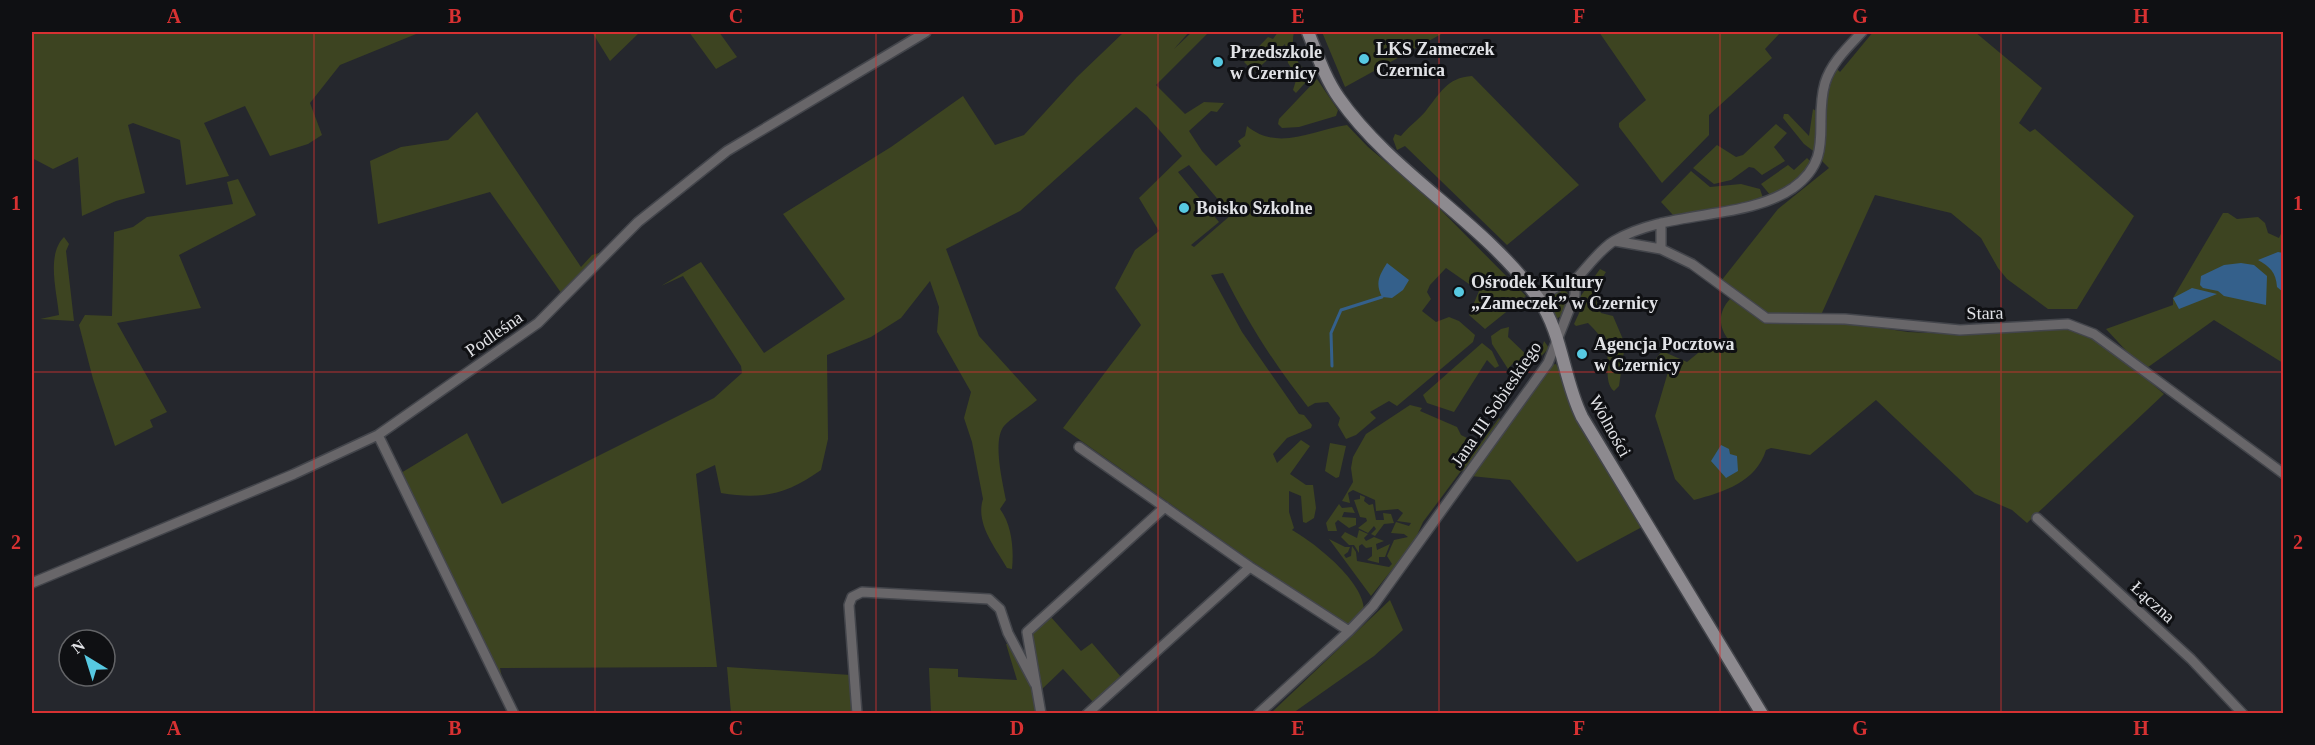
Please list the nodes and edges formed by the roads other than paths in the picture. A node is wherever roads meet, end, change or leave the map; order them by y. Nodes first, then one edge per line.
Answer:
1 (926, 32) edge
2 (1308, 32) edge
3 (1862, 32) edge
4 (1661, 223) junction
5 (1613, 241) junction
6 (1661, 249) junction
7 (1575, 280) junction
8 (1537, 298) junction
9 (1558, 341) junction
10 (378, 435) junction
11 (1080, 447) dead end
12 (2283, 474) edge
13 (1165, 507) junction
14 (2037, 518) dead end
15 (1250, 567) junction
16 (32, 583) edge
17 (1349, 631) junction
18 (1027, 632) junction
19 (1008, 633) junction
20 (1035, 684) junction
21 (514, 714) edge
22 (857, 714) edge
23 (1041, 714) edge
24 (1087, 714) edge
25 (1258, 714) edge
26 (1762, 714) edge
27 (2243, 714) edge

1 - 10 street, Podleśna
2 - 8 street, Wolności
3 - 4 street
4 - 5 street
4 - 6 street
5 - 6 street, Stara
5 - 7 street
6 - 12 street, Stara
7 - 8 street
7 - 9 street, Jana III Sobieskiego
8 - 9 street, Wolności
9 - 17 street, Jana III Sobieskiego
9 - 26 street, Wolności
10 - 16 street, Podleśna
10 - 21 street
11 - 13 street
13 - 15 street
13 - 18 street
14 - 27 street, Łączna
15 - 17 street
15 - 24 street
17 - 25 street, Jana III Sobieskiego
18 - 19 street
18 - 20 street
19 - 20 street
19 - 22 street
20 - 23 street

